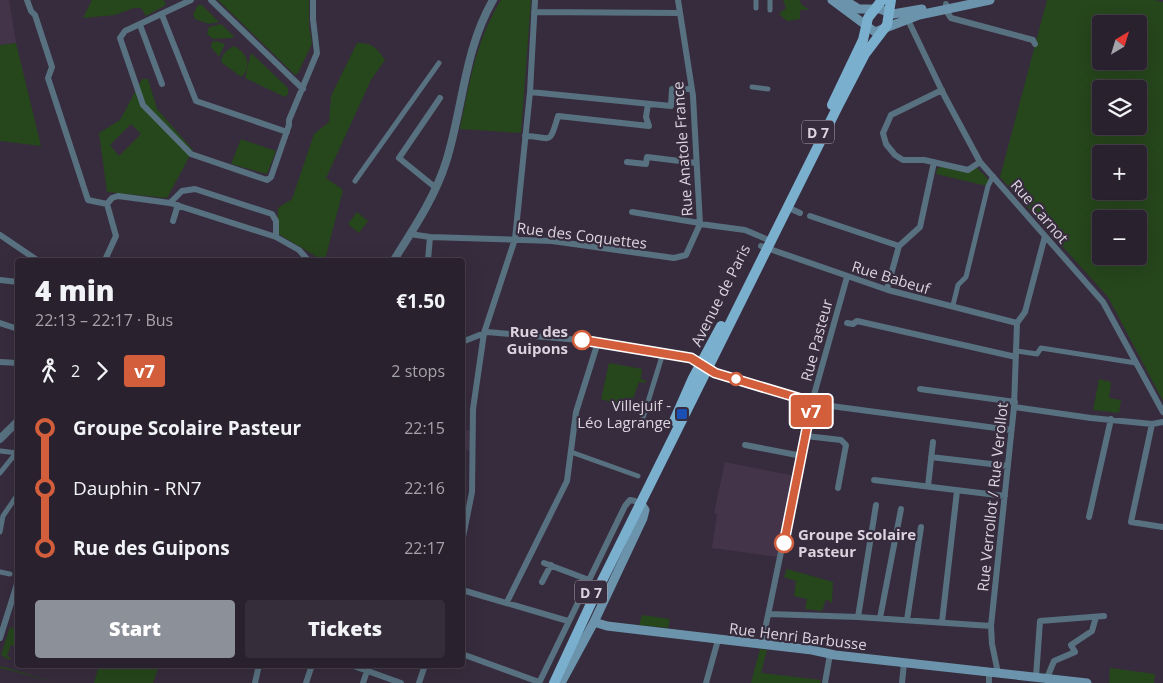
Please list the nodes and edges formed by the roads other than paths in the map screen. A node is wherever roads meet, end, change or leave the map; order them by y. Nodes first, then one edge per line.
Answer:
1 (27, 0) edge
2 (191, 0) edge
3 (211, 0) edge
4 (314, 0) edge
5 (493, 0) edge
6 (535, 0) edge
7 (678, 0) edge
8 (756, 0) edge
9 (770, 0) edge
10 (832, 0) edge
11 (844, 0) edge
12 (882, 0) edge
13 (891, 0) edge
14 (966, 0) edge
15 (990, 0) edge
16 (946, 6) junction
17 (756, 8) dead end
18 (874, 9) junction
19 (770, 10) dead end
20 (534, 12) junction
21 (680, 13) junction
22 (889, 13) junction
23 (162, 15) junction
24 (905, 16) junction
25 (140, 25) junction
26 (865, 26) junction
27 (884, 30) junction
28 (1035, 44) dead end
29 (439, 63) dead end
30 (162, 84) dead end
31 (752, 86) dead end
32 (302, 89) junction
33 (691, 89) junction
34 (768, 89) dead end
35 (942, 90) junction
36 (530, 92) junction
37 (440, 98) dead end
38 (648, 104) junction
39 (287, 132) junction
40 (525, 135) junction
41 (627, 162) dead end
42 (934, 162) junction
43 (980, 162) junction
44 (696, 163) junction
45 (993, 176) junction
46 (355, 181) dead end
47 (436, 188) junction
48 (170, 203) junction
49 (108, 204) junction
50 (178, 205) junction
51 (787, 207) junction
52 (632, 212) dead end
53 (800, 213) dead end
54 (810, 216) dead end
55 (173, 221) dead end
56 (700, 223) junction
57 (0, 234) edge
58 (410, 234) junction
59 (430, 236) junction
60 (1045, 236) junction
61 (276, 237) junction
62 (515, 239) junction
63 (766, 242) junction
64 (899, 246) junction
65 (34, 258) edge
66 (106, 258) edge
67 (306, 258) edge
68 (395, 258) edge
69 (428, 258) edge
70 (847, 277) junction
71 (0, 280) edge
72 (15, 282) edge
73 (887, 289) junction
74 (953, 305) dead end
75 (0, 323) edge
76 (847, 323) dead end
77 (1017, 323) junction
78 (15, 328) edge
79 (484, 333) junction
80 (465, 341) edge
81 (598, 342) junction
82 (663, 353) junction
83 (1016, 354) junction
84 (0, 362) edge
85 (15, 363) edge
86 (1136, 363) junction
87 (705, 366) junction
88 (920, 389) dead end
89 (812, 402) junction
90 (1014, 404) junction
91 (1163, 412) edge
92 (643, 418) dead end
93 (1111, 419) junction
94 (1163, 422) edge
95 (15, 424) edge
96 (1152, 424) junction
97 (1011, 430) junction
98 (806, 436) junction
99 (2, 437) edge
100 (933, 442) dead end
101 (745, 445) dead end
102 (1, 451) edge
103 (571, 452) junction
104 (15, 453) edge
105 (15, 455) edge
106 (802, 456) junction
107 (932, 458) junction
108 (1008, 466) junction
109 (0, 473) edge
110 (638, 476) dead end
111 (874, 480) dead end
112 (928, 486) junction
113 (838, 488) dead end
114 (957, 491) junction
115 (1004, 496) junction
116 (15, 498) edge
117 (638, 502) junction
118 (876, 505) dead end
119 (901, 509) dead end
120 (1089, 517) dead end
121 (465, 527) edge
122 (921, 527) dead end
123 (1163, 527) edge
124 (0, 532) edge
125 (0, 572) edge
126 (10, 574) dead end
127 (589, 580) junction
128 (542, 582) dead end
129 (15, 590) edge
130 (465, 591) edge
131 (507, 602) junction
132 (769, 614) junction
133 (1104, 616) dead end
134 (858, 617) junction
135 (1096, 617) junction
136 (880, 618) junction
137 (907, 620) junction
138 (568, 621) junction
139 (594, 622) junction
140 (942, 622) junction
141 (992, 626) junction
142 (0, 638) edge
143 (718, 640) junction
144 (762, 644) junction
145 (830, 654) junction
146 (465, 655) edge
147 (904, 663) junction
148 (258, 668) edge
149 (311, 668) edge
150 (359, 668) edge
151 (423, 668) edge
152 (367, 671) junction
153 (994, 673) junction
154 (1036, 674) junction
155 (1048, 676) junction
156 (255, 683) edge
157 (306, 683) edge
158 (363, 683) edge
159 (401, 683) edge
160 (419, 683) edge
161 (542, 683) edge
162 (554, 683) edge
163 (562, 683) edge
164 (706, 683) edge
165 (825, 683) edge
166 (902, 683) edge
167 (989, 683) edge
168 (1087, 683) edge

1 - 49 street
2 - 23 street
3 - 32 street
4 - 32 street
5 - 47 street
6 - 20 street
7 - 21 street, Rue Anatole France
8 - 17 street
9 - 19 street
10 - 26 main road
11 - 18 main road
12 - 18 main road, D 7
13 - 22 main road, D 7
14 - 16 main road
15 - 16 main road
16 - 24 main road
16 - 28 street
18 - 22 main road
18 - 26 main road, D 7
20 - 21 street
20 - 36 street
21 - 33 street, Rue Anatole France
22 - 24 main road
22 - 27 main road, D 7
23 - 25 street
23 - 39 street
24 - 27 main road
24 - 35 street, Rue Carnot
25 - 30 street
25 - 39 street
26 - 27 main road
26 - 63 main road, D 7
27 - 51 main road, D 7
29 - 46 street
31 - 34 street
32 - 39 street
33 - 38 street
33 - 44 street, Rue Anatole France
35 - 42 street
35 - 43 street, Rue Carnot
36 - 38 street
36 - 40 street
37 - 47 street
38 - 40 street
40 - 62 street
41 - 44 street
42 - 43 street
42 - 64 street
43 - 45 street, Rue Carnot
44 - 56 street, Rue Anatole France
45 - 60 street, Rue Carnot
45 - 74 street
47 - 58 street
48 - 49 street
48 - 50 street
48 - 61 street
49 - 66 street
50 - 55 street
50 - 61 street
51 - 53 street
51 - 63 main road, D 7
52 - 56 street
54 - 64 street
56 - 62 street, Rue des Coquettes
56 - 63 street, Rue Anatole France
57 - 65 street
58 - 59 street, Rue des Coquettes
58 - 68 street
59 - 62 street, Rue des Coquettes
59 - 69 street
60 - 77 street
60 - 86 street, Rue Carnot
61 - 67 street
62 - 79 street
63 - 70 street, Rue Babeuf
63 - 87 main road, Avenue de Paris / D 7
64 - 73 street
70 - 73 street, Rue Babeuf
70 - 89 street, Rue Pasteur
71 - 72 street
73 - 77 street, Rue Babeuf
75 - 78 street
76 - 83 street
77 - 83 street, Rue Verrollot / Rue Verollot
79 - 80 street
79 - 81 street
79 - 121 street
81 - 82 street
81 - 103 street
82 - 87 street
82 - 92 street
83 - 86 street
83 - 90 street, Rue Verrollot / Rue Verollot
84 - 85 street
86 - 91 street, Rue Carnot
87 - 89 street
87 - 117 main road, Avenue de Paris / D 7
88 - 90 street
89 - 97 street
89 - 98 street, Rue Pasteur
90 - 93 street
90 - 97 street, Rue Verrollot / Rue Verollot
93 - 96 street
93 - 120 street
94 - 96 street
95 - 99 street
96 - 123 street
97 - 108 street, Rue Verrollot / Rue Verollot
98 - 106 street, Rue Pasteur
98 - 113 street
100 - 107 street
101 - 106 street
102 - 104 street
103 - 110 street
103 - 131 street
105 - 109 street
106 - 132 street, Rue Pasteur
107 - 108 street
107 - 112 street
108 - 115 street, Rue Verrollot / Rue Verollot
111 - 112 street
112 - 114 street
114 - 115 street
114 - 140 street
115 - 141 street, Rue Verrollot / Rue Verollot
116 - 124 street
117 - 127 street, Avenue de Paris
117 - 139 main road, Avenue de Paris
117 - 161 main road, Avenue de Paris / D 7
117 - 162 main road, Avenue de Paris / D 7
118 - 134 street
119 - 136 street
122 - 137 street
125 - 126 street
127 - 128 street
127 - 138 street, Avenue de Paris
129 - 142 street
130 - 131 street
131 - 138 street
132 - 134 street
132 - 144 street, Rue Pasteur
133 - 135 street
134 - 136 street
135 - 154 street
135 - 155 street
136 - 137 street
137 - 140 street
138 - 161 street, Avenue de Paris
139 - 143 main road, Rue Henri Barbusse
139 - 163 main road, Avenue de Paris
140 - 141 street
141 - 153 street, Rue Verrollot / Rue Verollot
143 - 144 main road, Rue Henri Barbusse
143 - 164 street
144 - 145 main road, Rue Henri Barbusse
145 - 147 main road, Rue Henri Barbusse
145 - 165 street
146 - 161 street
147 - 153 main road, Rue Henri Barbusse
147 - 166 street
148 - 156 street
149 - 157 street
150 - 152 street
151 - 160 street
152 - 158 street
152 - 159 street
153 - 154 main road, Rue Henri Barbusse
153 - 167 street, Rue Verrollot / Rue Verollot
154 - 155 main road, Rue Henri Barbusse
155 - 168 main road, Rue Henri Barbusse

